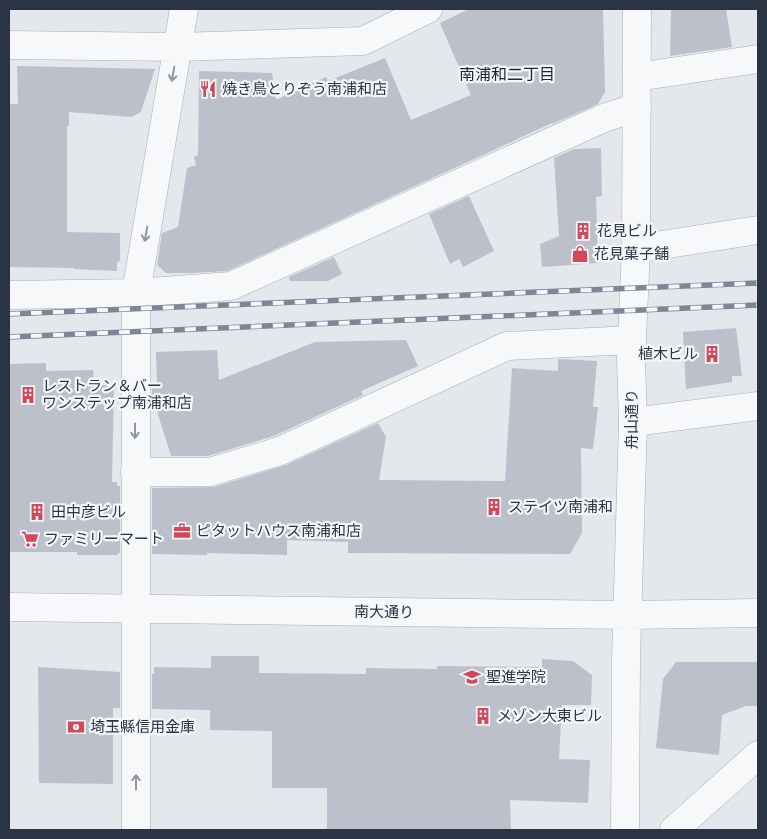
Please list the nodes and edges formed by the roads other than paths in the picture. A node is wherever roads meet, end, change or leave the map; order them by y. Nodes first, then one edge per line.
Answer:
1 (184, 9) edge
2 (428, 9) edge
3 (637, 9) edge
4 (9, 45) edge
5 (178, 47) junction
6 (758, 59) edge
7 (637, 77) junction
8 (637, 107) junction
9 (758, 230) edge
10 (636, 249) junction
11 (136, 293) junction
12 (9, 295) edge
13 (632, 340) junction
14 (758, 406) edge
15 (633, 422) junction
16 (135, 472) junction
17 (9, 607) edge
18 (136, 609) junction
19 (758, 613) edge
20 (628, 615) junction
21 (758, 755) edge
22 (136, 830) edge
23 (625, 830) edge
24 (674, 830) edge

1 - 5 street
2 - 5 street
3 - 7 street, 舟山通り
4 - 5 street
5 -> 11 street
6 - 7 street
7 - 8 street, 舟山通り
8 - 10 street, 舟山通り
8 - 11 street
9 - 10 street
10 - 13 street, 舟山通り
11 - 12 street
11 -> 16 street
13 - 15 street, 舟山通り
13 - 16 street
14 - 15 street
15 - 20 street, 舟山通り
16 - 18 street
17 - 18 street, 南大通り
18 - 20 street, 南大通り
22 -> 18 street
19 - 20 street, 南大通り
20 - 23 street, 舟山通り
21 - 24 street

